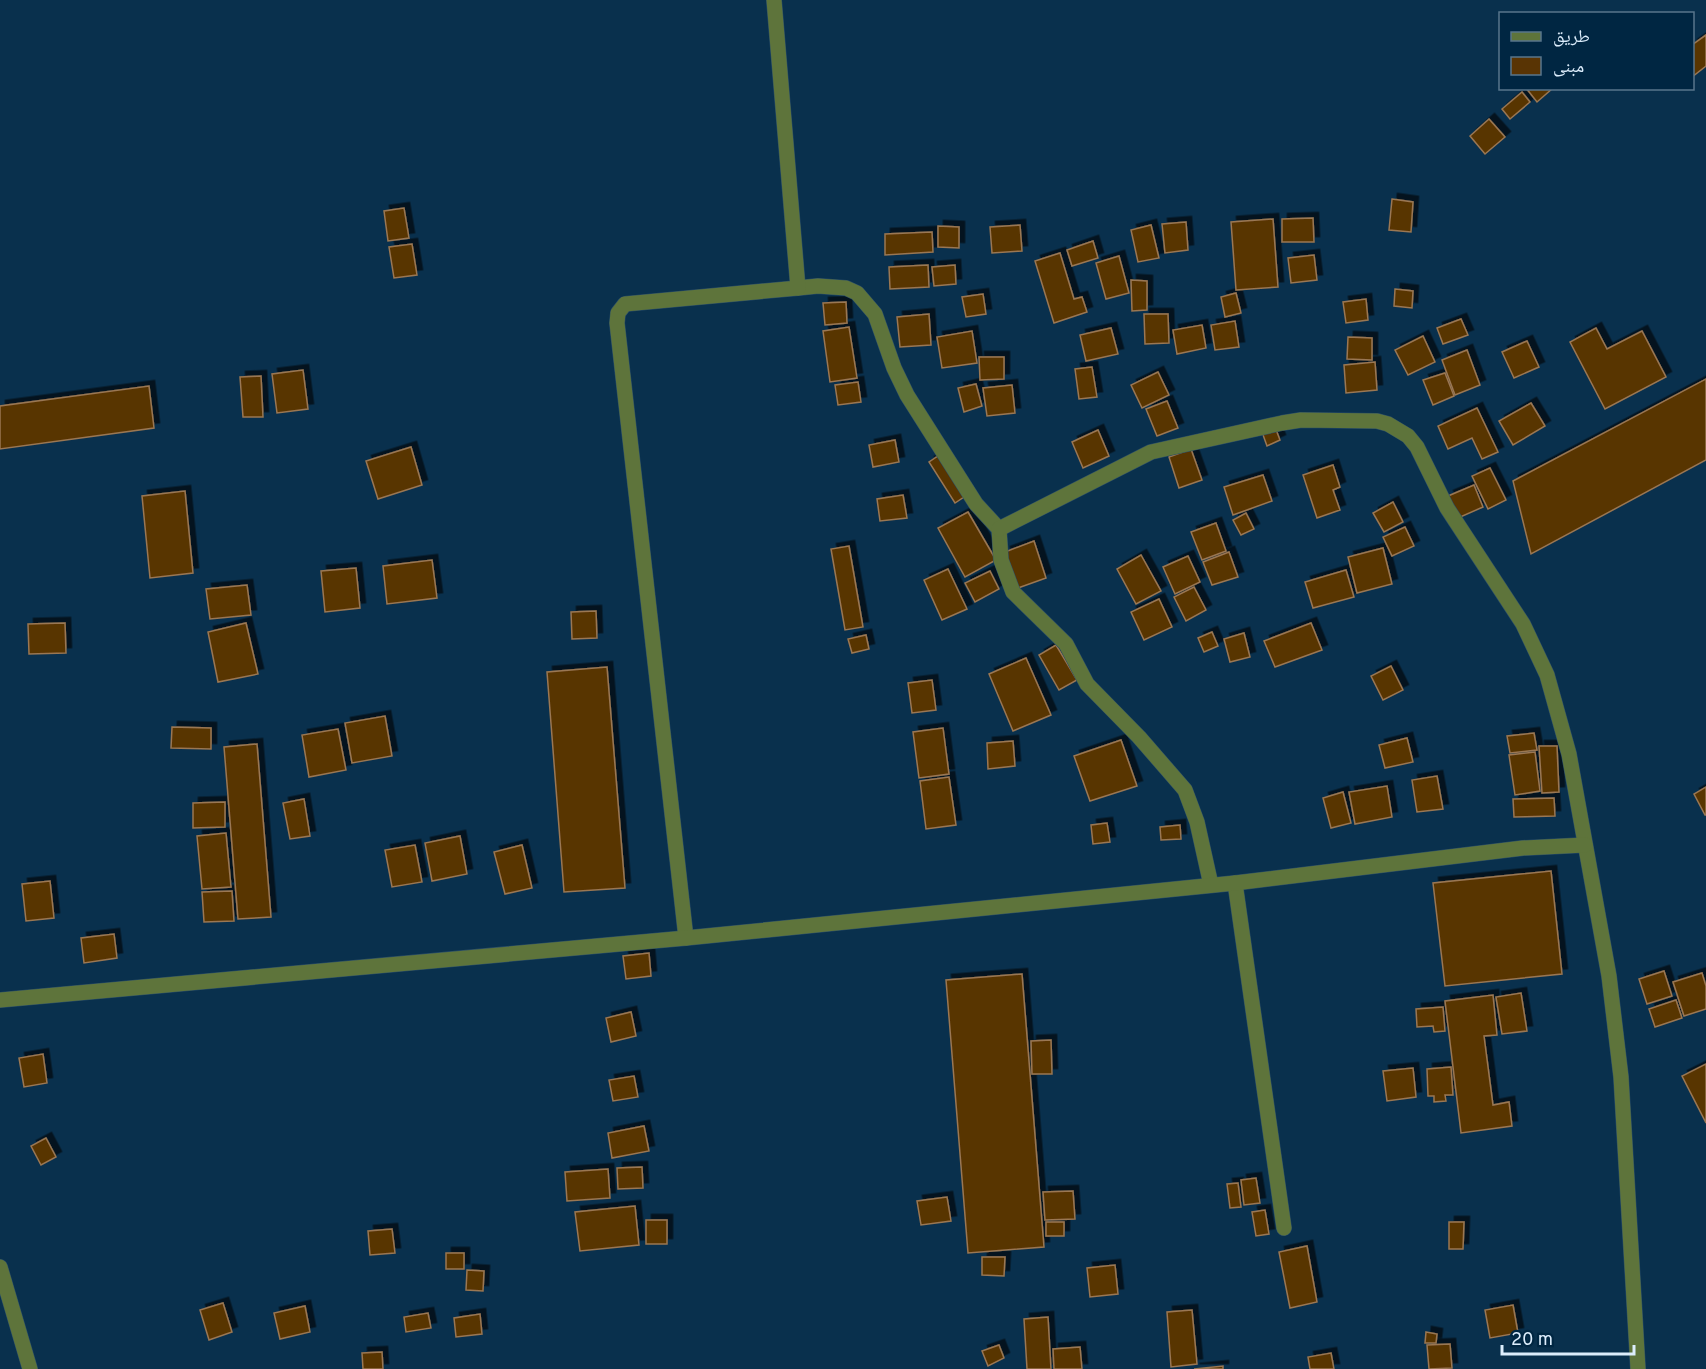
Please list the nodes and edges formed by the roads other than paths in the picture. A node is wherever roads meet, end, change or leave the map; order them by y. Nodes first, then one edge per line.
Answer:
1 (774, 0) edge
2 (798, 288) junction
3 (999, 529) junction
4 (1585, 845) junction
5 (1234, 883) junction
6 (1211, 885) junction
7 (687, 938) junction
8 (0, 1000) edge
9 (1284, 1228) dead end
10 (0, 1267) edge
11 (30, 1369) edge
12 (1638, 1369) edge

1 - 2 street
2 - 3 street
2 - 7 street
3 - 4 street
3 - 6 street
4 - 5 street
4 - 12 street
5 - 6 street
5 - 9 street
6 - 7 street
7 - 8 street
10 - 11 street

